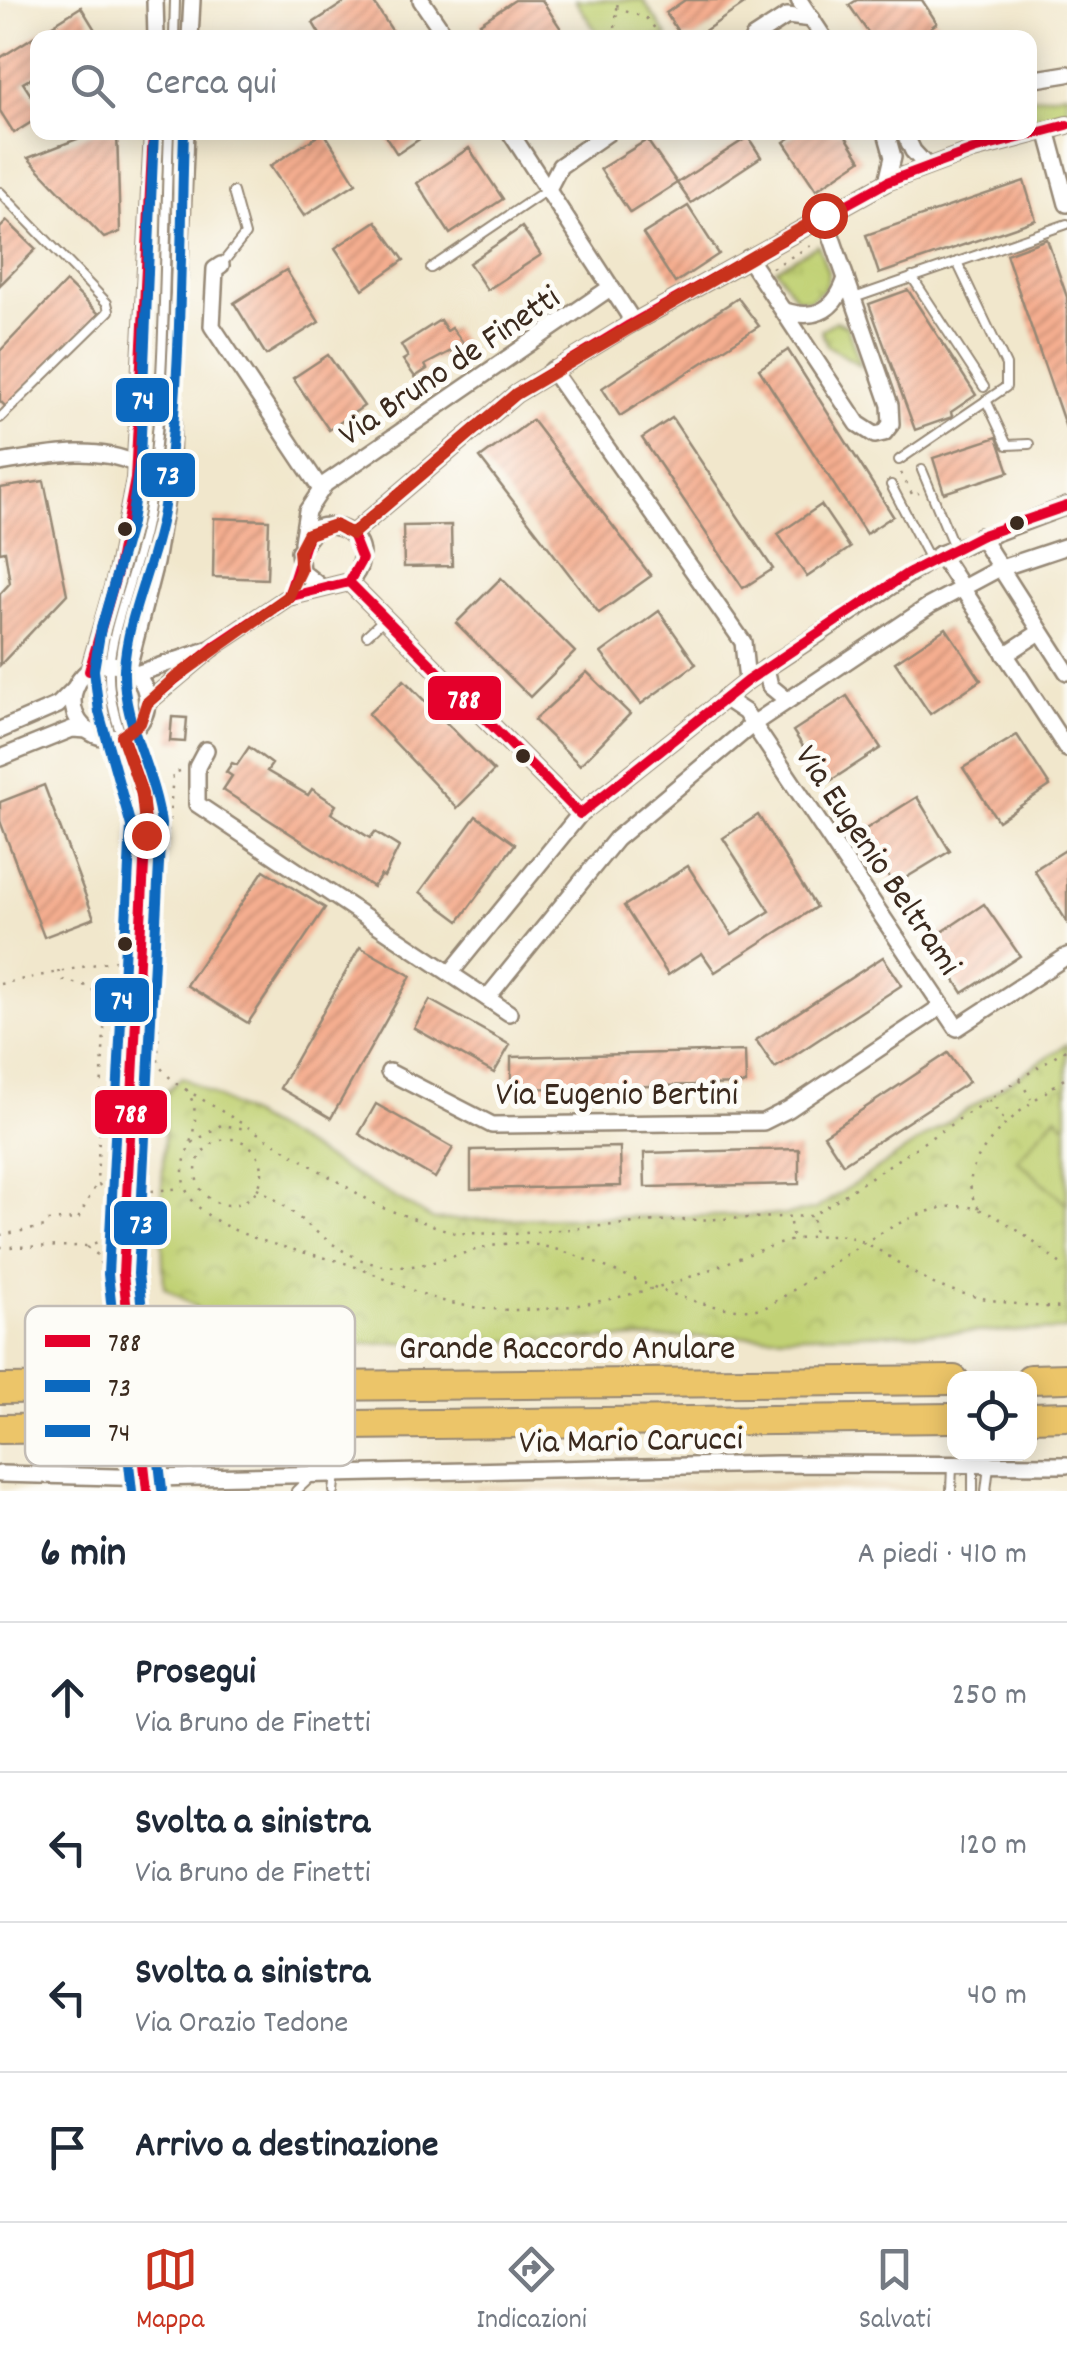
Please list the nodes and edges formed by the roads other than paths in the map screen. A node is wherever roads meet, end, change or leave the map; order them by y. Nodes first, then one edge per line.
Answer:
1 (155, 0) edge
2 (175, 0) edge
3 (192, 0) edge
4 (421, 0) edge
5 (800, 0) edge
6 (812, 19) junction
7 (156, 30) edge
8 (174, 30) edge
9 (190, 30) edge
10 (438, 30) edge
11 (766, 30) edge
12 (819, 30) edge
13 (1067, 74) edge
14 (1037, 79) edge
15 (1067, 125) edge
16 (1047, 130) junction
17 (1037, 133) edge
18 (153, 140) edge
19 (169, 140) edge
20 (186, 140) edge
21 (515, 140) edge
22 (597, 140) edge
23 (888, 140) edge
24 (908, 140) edge
25 (1014, 140) edge
26 (927, 166) junction
27 (886, 182) junction
28 (548, 189) junction
29 (0, 192) edge
30 (233, 192) dead end
31 (1067, 204) edge
32 (824, 215) junction
33 (1067, 224) edge
34 (748, 258) junction
35 (957, 262) junction
36 (220, 265) joint
37 (431, 268) dead end
38 (846, 278) junction
39 (912, 278) junction
40 (610, 288) junction
41 (853, 298) junction
42 (785, 311) junction
43 (629, 325) junction
44 (552, 370) junction
45 (984, 386) dead end
46 (986, 400) junction
47 (0, 418) edge
48 (1029, 444) dead end
49 (899, 460) dead end
50 (0, 463) edge
51 (136, 464) junction
52 (922, 470) dead end
53 (890, 486) dead end
54 (320, 488) junction
55 (1067, 506) edge
56 (352, 534) junction
57 (980, 536) junction
58 (302, 542) junction
59 (1067, 546) edge
60 (941, 554) junction
61 (998, 569) junction
62 (301, 570) junction
63 (349, 582) junction
64 (321, 587) junction
65 (960, 588) junction
66 (288, 597) junction
67 (384, 619) junction
68 (1040, 632) junction
69 (367, 635) dead end
70 (213, 648) junction
71 (1006, 655) junction
72 (109, 664) junction
73 (766, 668) junction
74 (89, 671) junction
75 (132, 671) junction
76 (1067, 672) edge
77 (746, 681) junction
78 (76, 686) junction
79 (724, 698) junction
80 (787, 700) junction
81 (147, 703) junction
82 (753, 724) junction
83 (0, 730) edge
84 (88, 730) junction
85 (122, 736) junction
86 (1067, 748) edge
87 (206, 750) dead end
88 (0, 758) edge
89 (580, 814) junction
90 (1067, 956) edge
91 (452, 972) junction
92 (487, 998) junction
93 (942, 1006) junction
94 (509, 1013) dead end
95 (389, 1072) dead end
96 (125, 1306) edge
97 (1037, 1378) edge
98 (1067, 1378) edge
99 (947, 1380) edge
100 (355, 1386) edge
101 (0, 1389) edge
102 (25, 1389) edge
103 (1067, 1416) edge
104 (1037, 1417) edge
105 (947, 1418) edge
106 (355, 1425) edge
107 (0, 1429) edge
108 (25, 1429) edge
109 (981, 1462) junction
110 (952, 1463) junction
111 (1067, 1465) edge
112 (144, 1466) edge
113 (0, 1474) edge
114 (314, 1474) junction
115 (335, 1482) edge
116 (216, 1484) edge
117 (147, 1491) edge
118 (296, 1491) edge
119 (950, 1491) edge
120 (973, 1491) edge
121 (986, 1491) edge

1 - 7 street
2 - 8 lane
3 - 9 street
4 - 10 street
5 - 6 street
6 - 11 street
6 - 12 street
13 - 14 street
15 - 16 street, Via Bruno de Finetti
16 - 17 street, Via Bruno de Finetti
16 - 31 street
18 - 51 street
19 - 72 lane
20 - 75 street
21 - 28 street
22 - 28 street
23 - 27 street
24 - 26 street
25 - 26 street, Via Bruno de Finetti
26 - 27 street, Via Bruno de Finetti
27 - 32 street, Via Bruno de Finetti
28 - 37 lane
28 - 40 street
29 - 47 lane
30 - 36 lane
32 - 34 street, Via Bruno de Finetti
32 - 38 street
33 - 35 lane
34 - 42 street
34 - 43 street, Via Bruno de Finetti
35 - 39 lane
35 - 46 lane
36 - 54 street, Via Bruno de Finetti
38 - 41 street
38 - 42 street
39 - 41 lane
39 - 45 lane
40 - 43 street
40 - 54 street, Via Bruno de Finetti
41 - 42 street
43 - 44 street, Via Bruno de Finetti
44 - 56 street, Via Bruno de Finetti
44 - 77 street
46 - 48 lane
46 - 49 lane
50 - 51 street
51 - 74 street
52 - 60 lane
53 - 60 lane
54 - 58 street, Via Bruno de Finetti
55 - 57 street
56 - 58 street
56 - 63 street
57 - 60 street
57 - 61 street
58 - 62 street, Via Bruno de Finetti
59 - 61 street
60 - 65 street
60 - 73 street
61 - 65 street
61 - 68 street
62 - 64 street
62 - 66 street, Via Bruno de Finetti
63 - 64 street
63 - 67 street
64 - 66 street
65 - 71 street
65 - 80 street
66 - 70 street
67 - 69 lane
67 - 89 street
68 - 71 street
68 - 76 street
70 - 75 street
70 - 81 street
71 - 86 street
72 - 74 street
72 - 75 street
72 - 85 lane
73 - 77 street
73 - 80 street
74 - 78 street
75 - 81 street
77 - 79 street
78 - 83 street
78 - 84 street
79 - 82 street, Via Eugenio Beltrami
79 - 89 street
80 - 82 street
81 - 85 street
82 - 92 street
82 - 93 street, Via Eugenio Beltrami
84 - 85 street
84 - 88 street
85 - 96 lane, bridge
87 - 91 street
89 - 91 street
90 - 93 street, Via Eugenio Beltrami
91 - 92 street
92 - 94 street
93 - 95 street, Via Eugenio Bertini
97 - 98 highway
99 - 100 highway, Grande Raccordo Anulare
101 - 102 highway, Grande Raccordo Anulare
103 - 104 highway
105 - 106 highway
107 - 108 highway
109 - 110 street, Via Mario Carucci
109 - 111 street, Via Mario Carucci
109 - 120 lane
109 - 121 lane
110 - 115 street, Via Mario Carucci
110 - 119 lane
112 - 117 lane, bridge
113 - 116 street, Via Mario Carucci
114 - 115 street, Via Mario Carucci
114 - 116 street, Via Mario Carucci
114 - 118 lane

